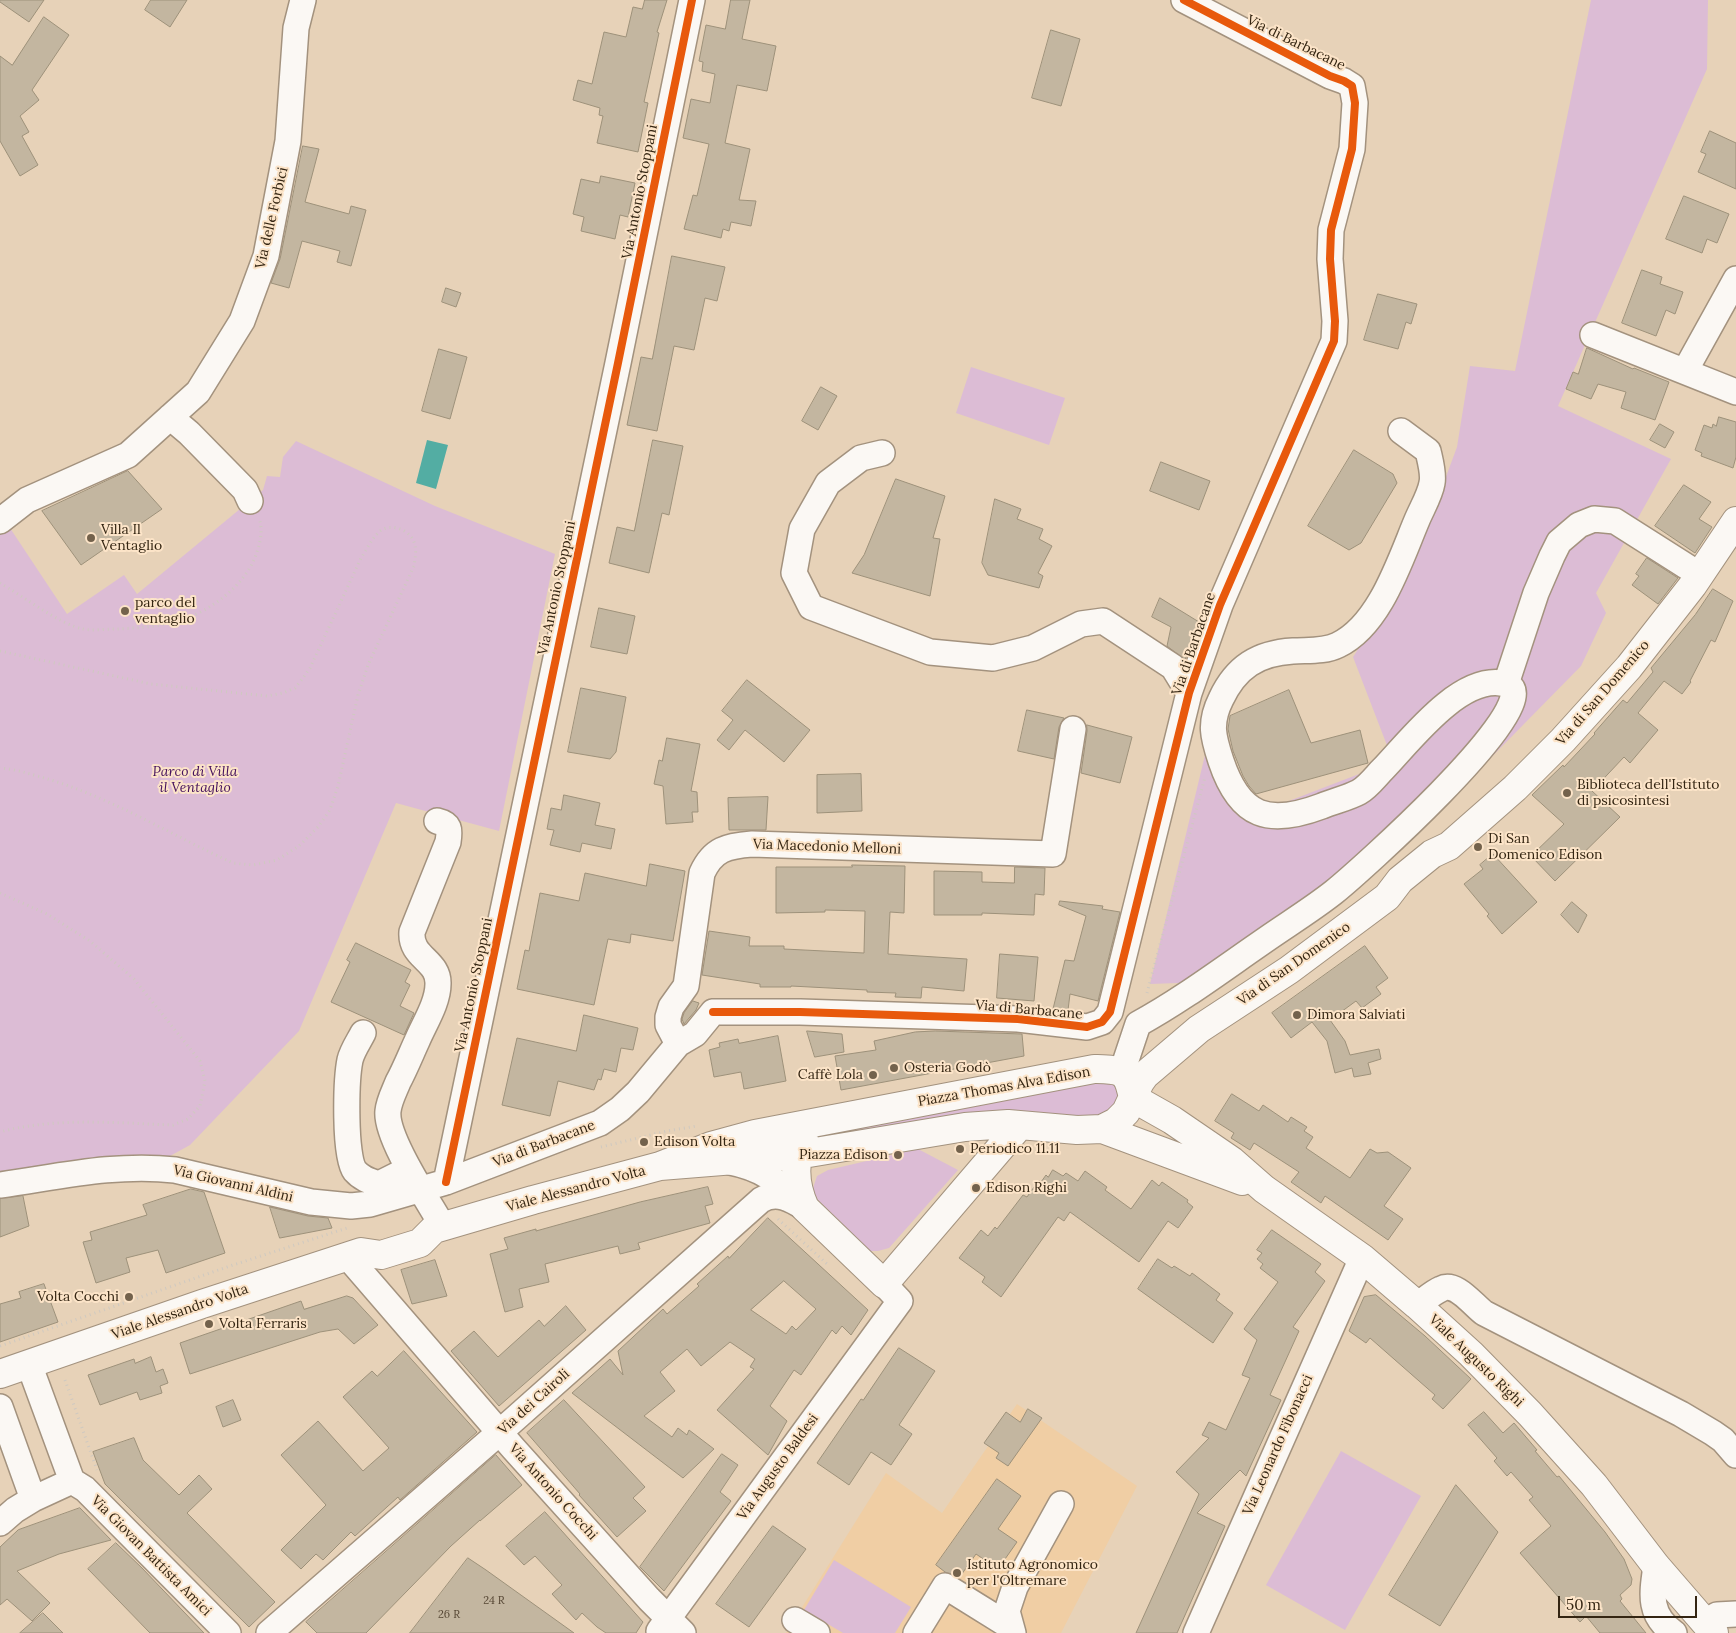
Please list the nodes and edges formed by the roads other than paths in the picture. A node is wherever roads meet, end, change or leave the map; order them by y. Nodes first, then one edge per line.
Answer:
1 (303, 0) edge
2 (692, 0) edge
3 (1184, 0) edge
4 (1736, 279) edge
5 (1593, 335) dead end
6 (1685, 371) junction
7 (1736, 392) edge
8 (170, 417) junction
9 (1401, 431) dead end
10 (882, 453) dead end
11 (250, 501) road end
12 (0, 521) edge
13 (1736, 521) edge
14 (1700, 575) junction
15 (1506, 684) junction
16 (1189, 693) junction
17 (1073, 729) dead end
18 (437, 820) dead end
19 (686, 986) junction
20 (713, 1012) junction
21 (1199, 1029) junction
22 (363, 1032) dead end
23 (678, 1044) junction
24 (1125, 1063) junction
25 (1094, 1069) junction
26 (1133, 1098) junction
27 (821, 1120) junction
28 (1020, 1125) junction
29 (1102, 1130) junction
30 (720, 1152) junction
31 (797, 1156) junction
32 (416, 1180) junction
33 (446, 1182) junction
34 (0, 1185) edge
35 (1264, 1190) junction
36 (806, 1208) junction
37 (439, 1228) junction
38 (355, 1254) junction
39 (1362, 1258) junction
40 (892, 1293) junction
41 (1417, 1305) junction
42 (30, 1364) junction
43 (0, 1374) edge
44 (0, 1407) edge
45 (500, 1432) junction
46 (1736, 1455) edge
47 (72, 1481) junction
48 (33, 1498) junction
49 (1061, 1504) dead end
50 (0, 1523) edge
51 (1656, 1566) junction
52 (1736, 1614) edge
53 (795, 1620) dead end
54 (670, 1628) edge
55 (1710, 1628) edge
56 (1012, 1630) edge
57 (1669, 1632) edge
58 (228, 1633) edge
59 (269, 1633) edge
60 (817, 1633) edge
61 (916, 1633) edge
62 (1196, 1633) edge

1 - 8 street, Via delle Forbici
2 - 33 street, Via Antonio Stoppani
3 - 16 street, Via di Barbacane
4 - 6 street
5 - 6 street
6 - 7 street
8 - 11 street
8 - 12 street, Via delle Forbici
9 - 15 street
10 - 16 street
13 - 14 main road, Via di San Domenico
14 - 15 street
14 - 21 main road, Via di San Domenico
15 - 24 street
16 - 20 street, Via di Barbacane
17 - 19 street, Via Macedonio Melloni
18 - 32 street
19 - 20 street
19 - 23 street, Via Macedonio Melloni
20 - 23 street, Via di Barbacane
21 - 24 main road, Via di San Domenico
21 - 26 main road, Via di San Domenico
22 - 32 street
23 - 33 street, Via di Barbacane
24 - 25 main road, Via di San Domenico
25 - 26 main road, Piazza Thomas Alva Edison
25 - 27 main road, Piazza Thomas Alva Edison
26 - 29 main road
26 - 35 main road, Viale Augusto Righi
27 - 30 main road, Piazza Thomas Alva Edison
27 - 31 main road
28 - 29 main road
28 - 31 main road
28 - 40 main road
29 - 35 main road, Viale Augusto Righi
30 - 31 main road
30 - 36 street
30 - 37 main road, Viale Alessandro Volta
31 - 36 main road
32 - 33 street, Via di Barbacane
32 - 34 street, Via Giovanni Aldini
32 - 37 street
35 - 39 main road, Viale Augusto Righi
36 - 40 main road
36 - 45 street, Via dei Cairoli
37 - 38 main road, Viale Alessandro Volta
38 - 42 main road, Viale Alessandro Volta
38 - 45 street, Via Antonio Cocchi
39 - 41 main road, Viale Augusto Righi
39 - 62 street, Via Leonardo Fibonacci
40 - 54 street, Via Augusto Baldesi
41 - 46 street
41 - 51 main road, Viale Augusto Righi
42 - 43 main road, Viale Alessandro Volta
42 - 47 street
44 - 48 street
45 - 54 street, Via Antonio Cocchi
45 - 59 street, Via dei Cairoli
47 - 48 street
47 - 58 street, Via Giovan Battista Amici
48 - 50 street
49 - 56 street
51 - 55 main road, Viale Augusto Righi
51 - 57 street
52 - 55 street
53 - 60 street
56 - 61 street

